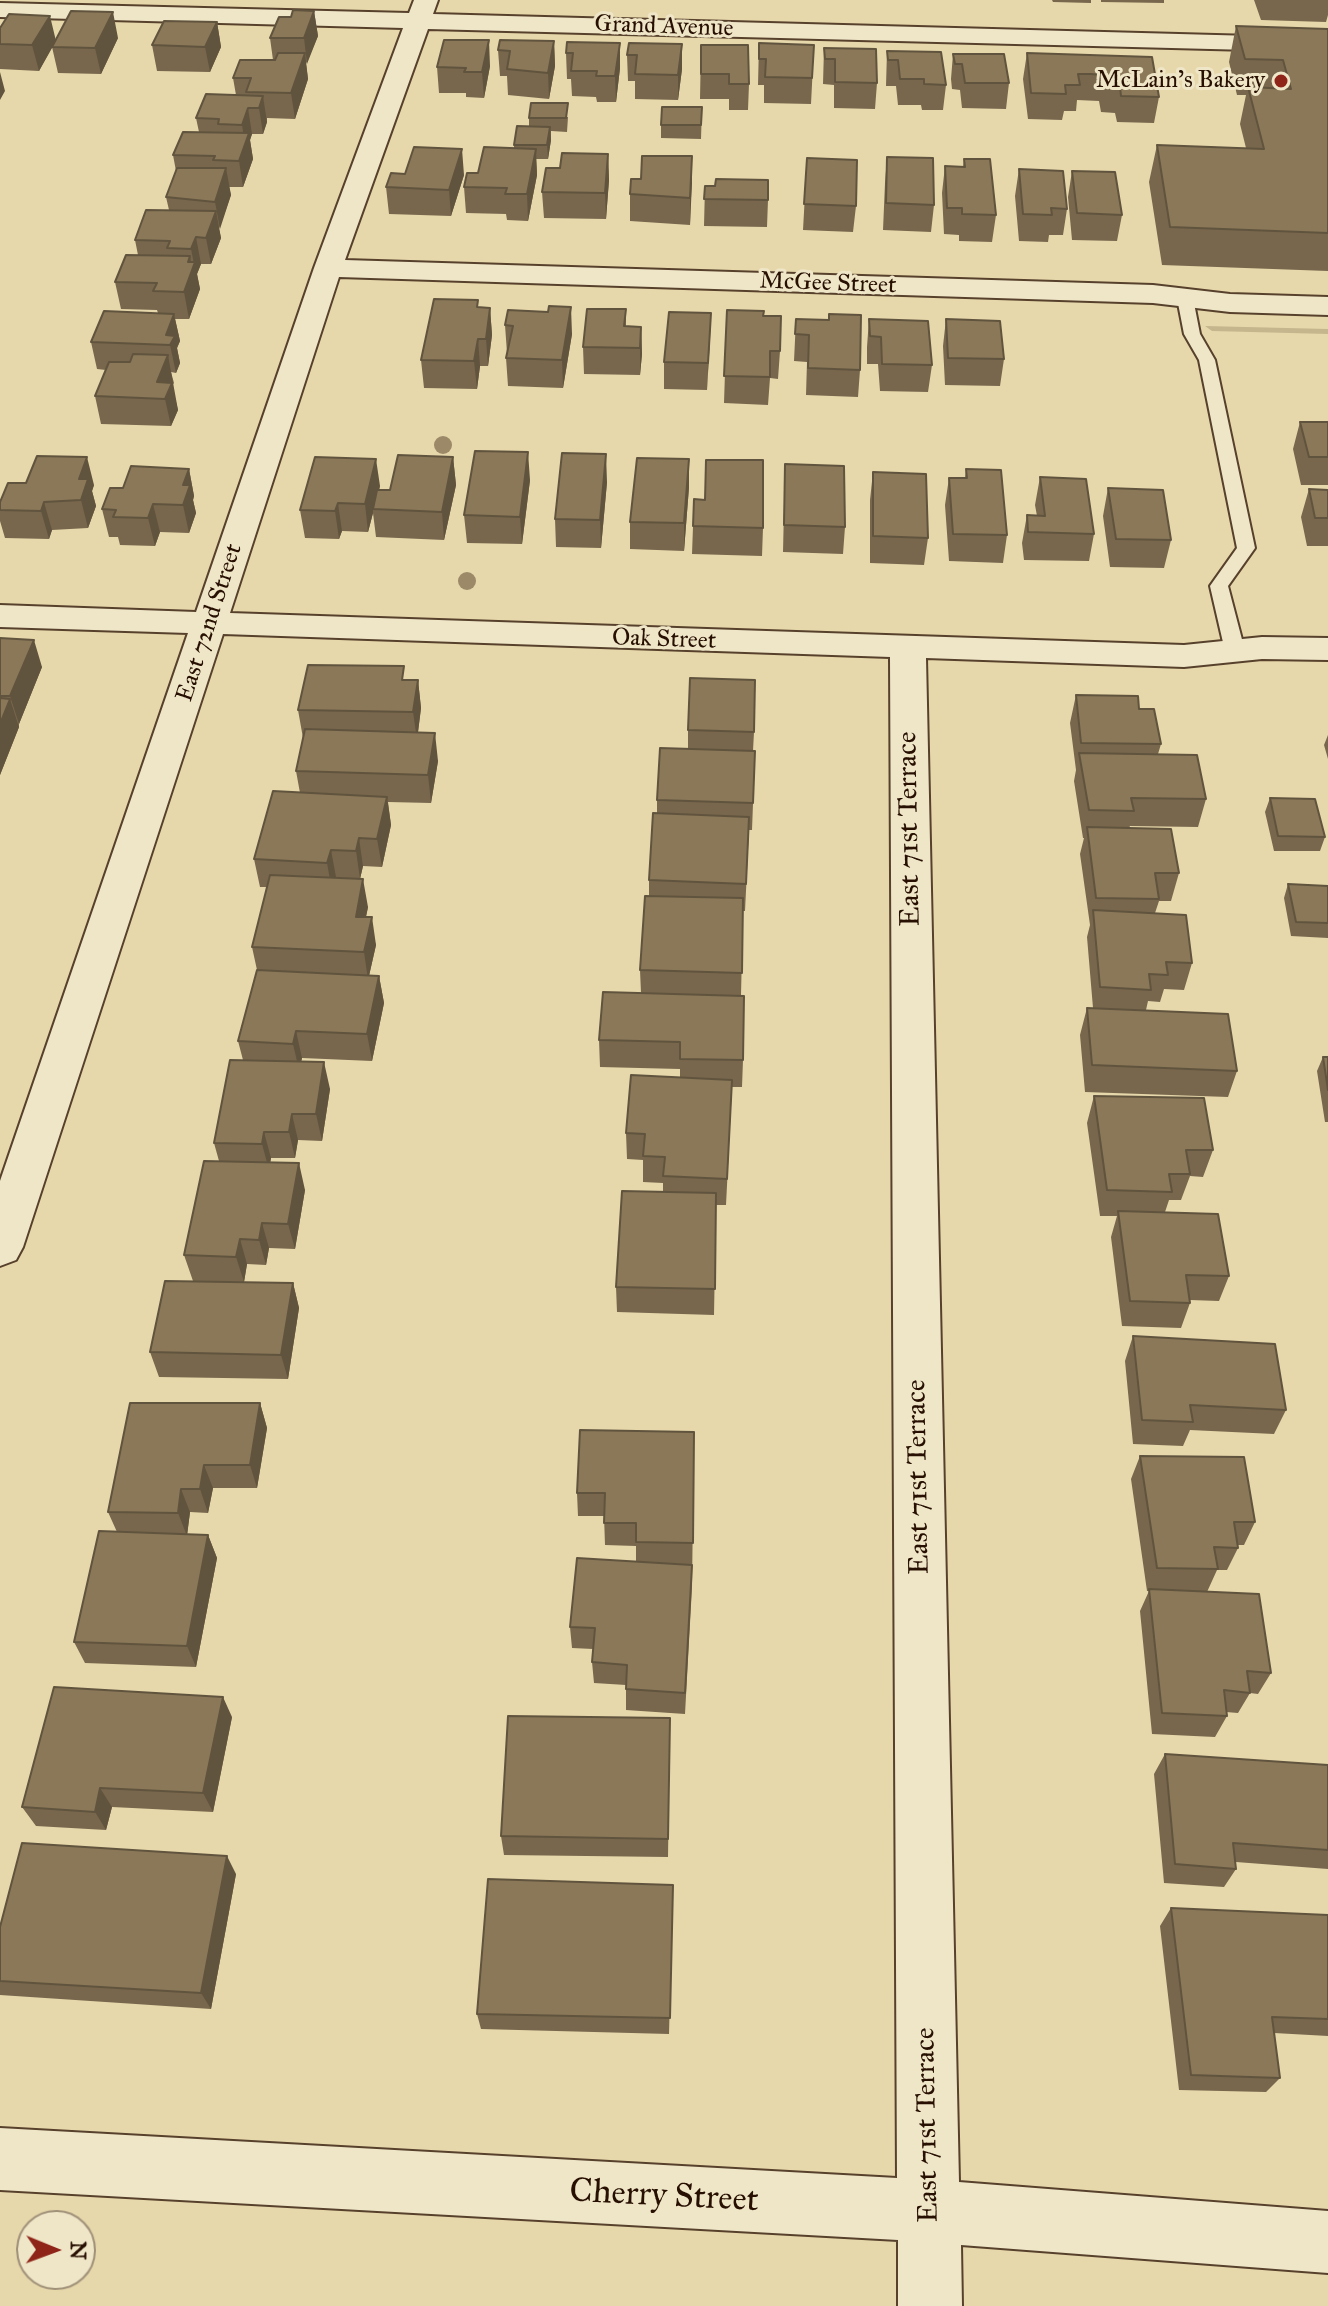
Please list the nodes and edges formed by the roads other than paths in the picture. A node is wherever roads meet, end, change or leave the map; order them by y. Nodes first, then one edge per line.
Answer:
1 (0, 10) edge
2 (422, 10) edge
3 (1328, 45) edge
4 (328, 268) junction
5 (1185, 298) junction
6 (1328, 306) edge
7 (0, 616) edge
8 (209, 625) junction
9 (908, 648) junction
10 (1328, 649) edge
11 (1235, 651) junction
12 (0, 1247) edge
13 (0, 2159) edge
14 (929, 2211) junction
15 (1328, 2242) edge
16 (930, 2306) edge

1 - 2 street, Grand Avenue
2 - 3 street, Grand Avenue
2 - 4 street, East 72nd Street
4 - 5 street, McGee Street
4 - 8 street, East 72nd Street
5 - 6 street, McGee Street
5 - 11 lane
7 - 8 street, Oak Street
8 - 9 street, Oak Street
8 - 12 street, East 72nd Street
9 - 11 street, Oak Street
9 - 14 street, East 71st Terrace
10 - 11 street, Oak Street
13 - 14 street, Cherry Street
14 - 15 street, Cherry Street
14 - 16 street, East 71st Terrace

